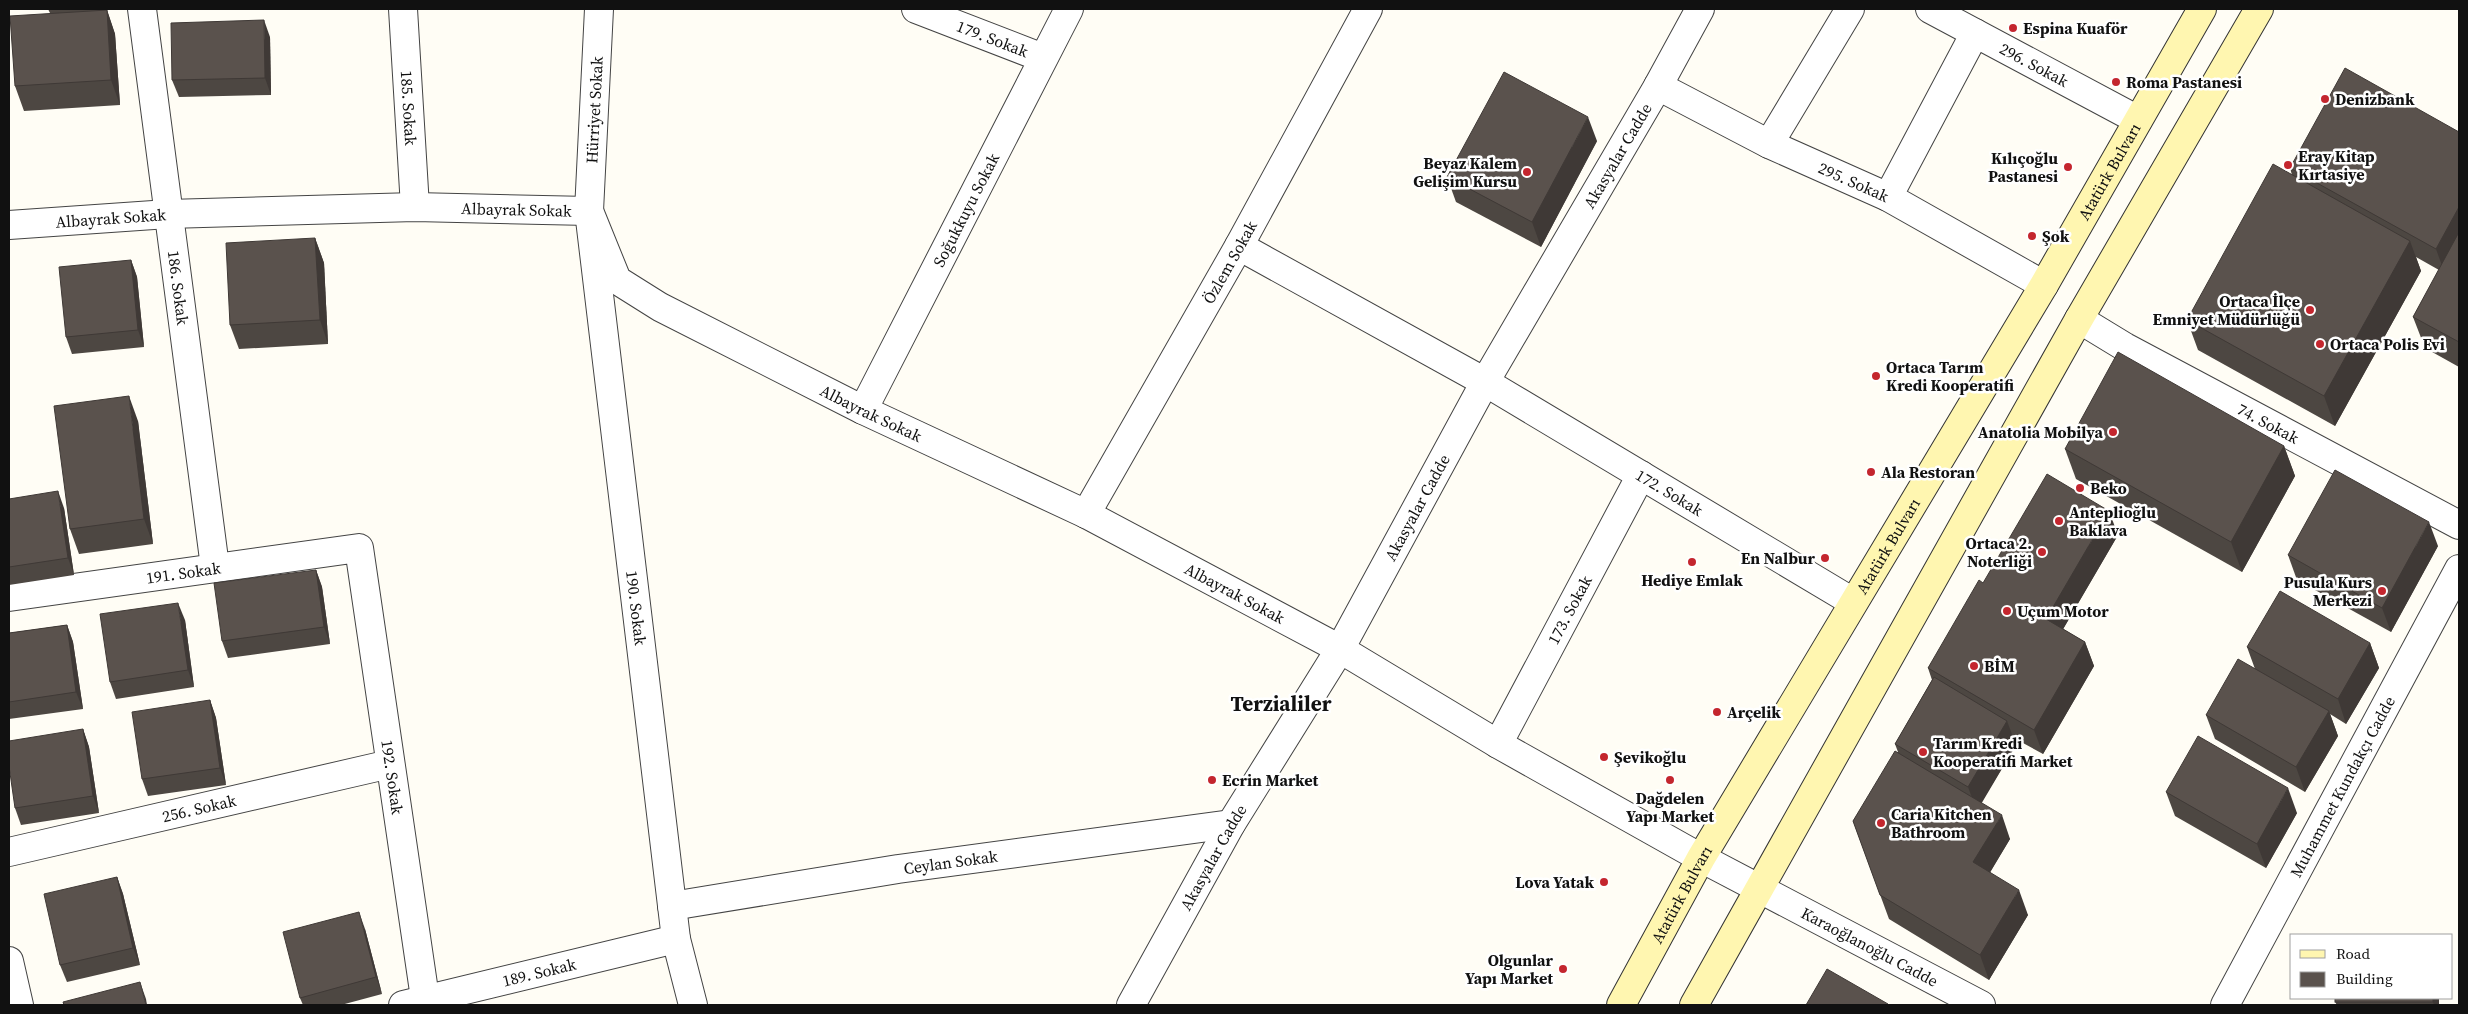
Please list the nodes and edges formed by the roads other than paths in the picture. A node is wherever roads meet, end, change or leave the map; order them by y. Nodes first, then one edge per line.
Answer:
1 (142, 9) edge
2 (403, 9) edge
3 (599, 9) edge
4 (916, 9) edge
5 (1069, 9) edge
6 (1368, 9) edge
7 (1700, 9) edge
8 (1850, 9) edge
9 (1930, 9) edge
10 (2202, 9) edge
11 (2259, 9) edge
12 (1975, 33) junction
13 (1043, 58) junction
14 (1658, 86) junction
15 (2138, 120) junction
16 (1769, 144) junction
17 (1888, 197) junction
18 (414, 207) junction
19 (588, 211) junction
20 (168, 214) junction
21 (9, 225) edge
22 (1239, 246) junction
23 (2044, 285) junction
24 (2079, 319) junction
25 (1485, 382) junction
26 (863, 410) junction
27 (1641, 475) junction
28 (1086, 514) junction
29 (2459, 525) edge
30 (359, 548) joint
31 (215, 567) junction
32 (2459, 569) edge
33 (9, 597) edge
34 (1854, 602) junction
35 (1340, 649) junction
36 (1498, 744) junction
37 (390, 764) junction
38 (1231, 824) junction
39 (9, 852) edge
40 (1701, 858) junction
41 (1760, 887) junction
42 (672, 906) junction
43 (676, 938) junction
44 (9, 961) edge
45 (418, 1003) edge
46 (19, 1005) edge
47 (693, 1005) edge
48 (1131, 1005) edge
49 (1621, 1005) edge
50 (1694, 1005) edge
51 (1981, 1005) edge
52 (2225, 1005) edge

1 - 20 street, 186. Sokak
2 - 18 street, 185. Sokak
3 - 19 street, Hürriyet Sokak
4 - 13 street, 179. Sokak
5 - 13 street, Soğukkuyu Sokak
6 - 22 street, Özlem Sokak
7 - 14 street, Akasyalar Cadde
8 - 16 street
9 - 12 street, 296. Sokak
10 - 15 main road, Atatürk Bulvarı
11 - 24 main road
12 - 15 street, 296. Sokak
12 - 17 street
13 - 26 street, Soğukkuyu Sokak
14 - 16 street, 295. Sokak
14 - 25 street, Akasyalar Cadde
15 - 23 main road, Atatürk Bulvarı
16 - 17 street, 295. Sokak
17 - 23 street, 295. Sokak
18 - 19 street, Albayrak Sokak
18 - 20 street, Albayrak Sokak
19 - 26 street, Albayrak Sokak
19 - 42 street, 190. Sokak
20 - 21 street, Albayrak Sokak
20 - 31 street, 186. Sokak
22 - 25 street, 172. Sokak
22 - 28 street, Özlem Sokak
23 - 34 main road, Atatürk Bulvarı
24 - 29 street, 74. Sokak
24 - 41 main road
25 - 27 street, 172. Sokak
25 - 35 street, Akasyalar Cadde
26 - 28 street, Albayrak Sokak
27 - 34 street, 172. Sokak
27 - 36 street, 173. Sokak
28 - 35 street, Albayrak Sokak
30 - 31 street, 191. Sokak
30 - 37 street, 192. Sokak
31 - 33 street, 191. Sokak
32 - 52 street, Muhammet Kundakçı Cadde
34 - 40 main road, Atatürk Bulvarı
35 - 36 street, Albayrak Sokak
35 - 38 street, Akasyalar Cadde
36 - 40 street, Albayrak Sokak
37 - 39 street, 256. Sokak
37 - 45 street, 192. Sokak
38 - 42 street, Ceylan Sokak
38 - 48 street, Akasyalar Cadde
40 - 41 street, Karaoğlanoğlu Cadde
40 - 49 main road, Atatürk Bulvarı
41 - 50 main road
41 - 51 street, Karaoğlanoğlu Cadde
42 - 43 street, 190. Sokak
43 - 45 street, 189. Sokak
43 - 47 street, 190. Sokak
44 - 46 street

